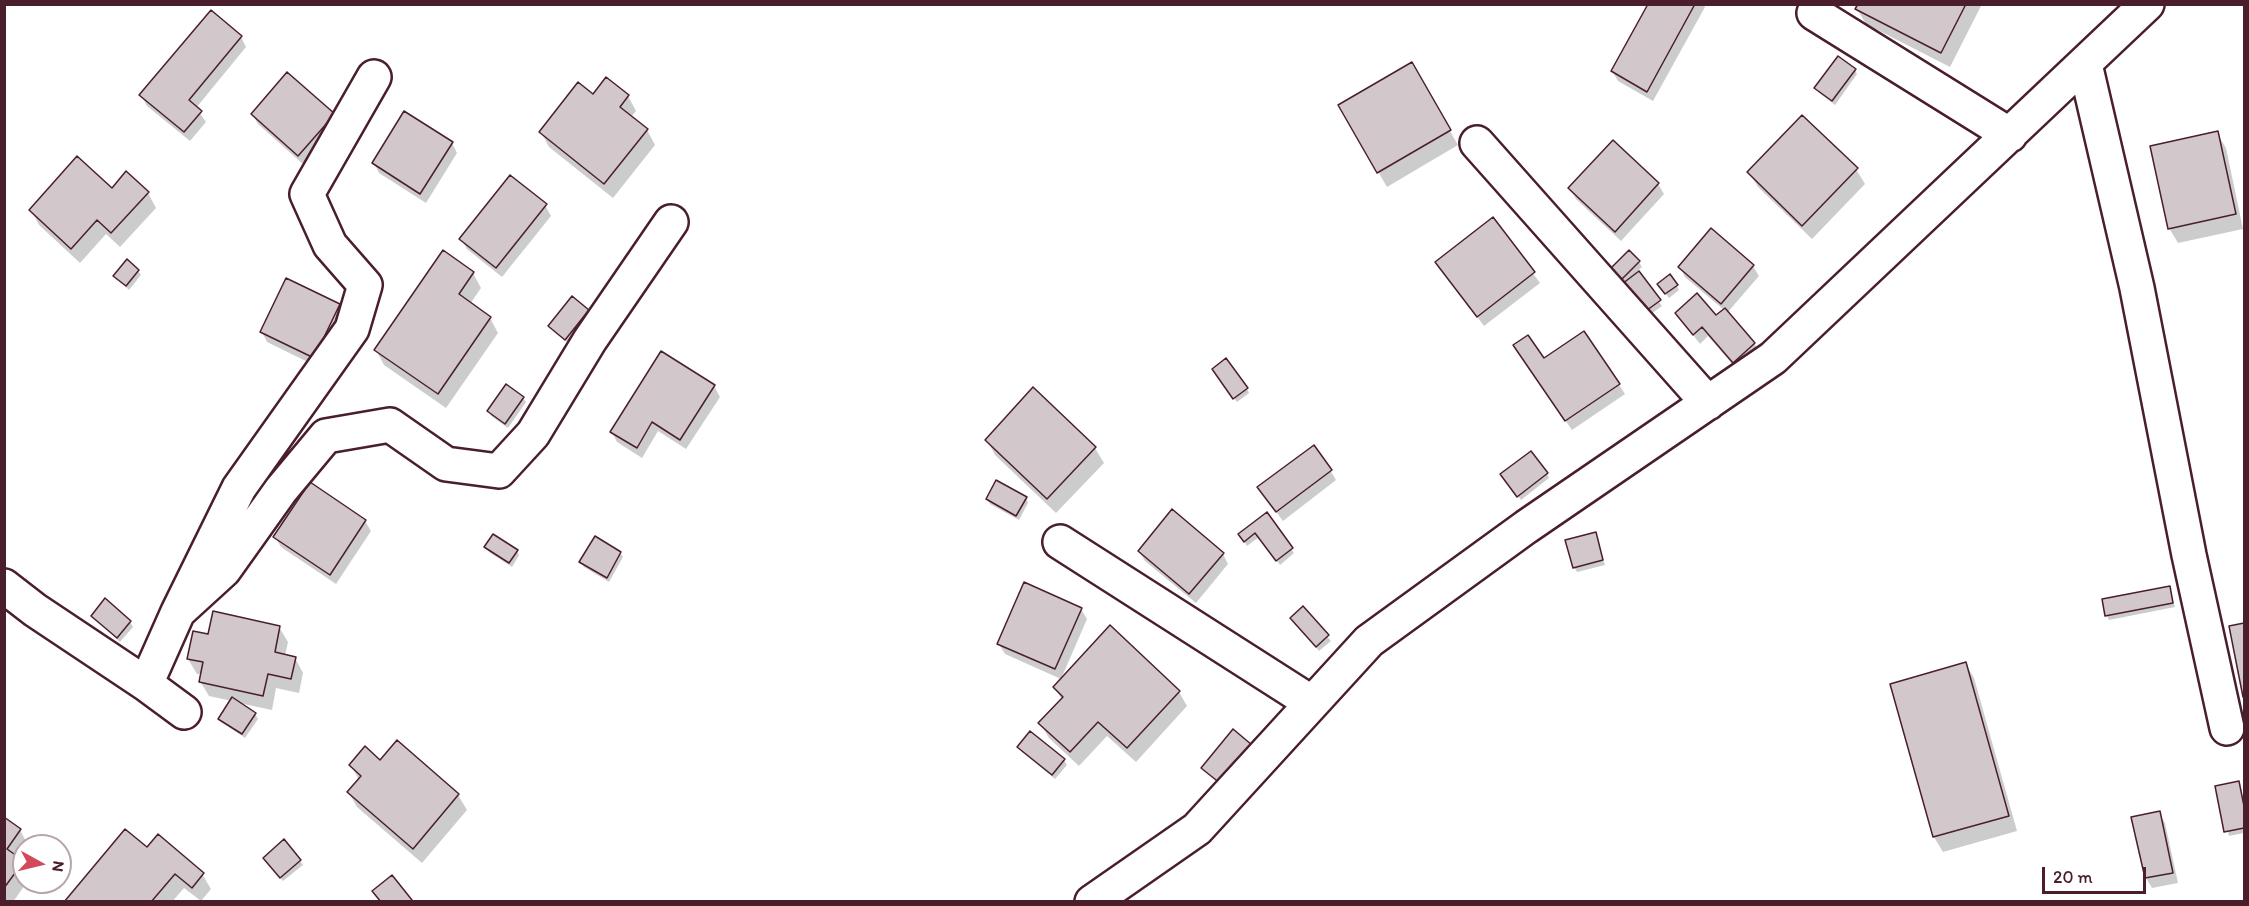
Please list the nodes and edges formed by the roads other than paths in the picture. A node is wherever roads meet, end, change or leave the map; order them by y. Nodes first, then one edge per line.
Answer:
1 (2147, 4) edge
2 (1814, 13) dead end
3 (2085, 64) junction
4 (374, 77) dead end
5 (2010, 135) junction
6 (1477, 143) dead end
7 (671, 222) dead end
8 (1708, 403) junction
9 (1060, 542) dead end
10 (4, 586) edge
11 (178, 612) junction
12 (146, 684) junction
13 (1312, 703) junction
14 (184, 712) dead end
15 (2227, 728) dead end
16 (1092, 902) edge

1 - 3 street
2 - 5 street
3 - 5 street
3 - 15 street
4 - 11 street
5 - 8 street
6 - 8 street
7 - 11 street
8 - 13 street
9 - 13 street
10 - 12 street
11 - 12 street
12 - 14 street
13 - 16 street

